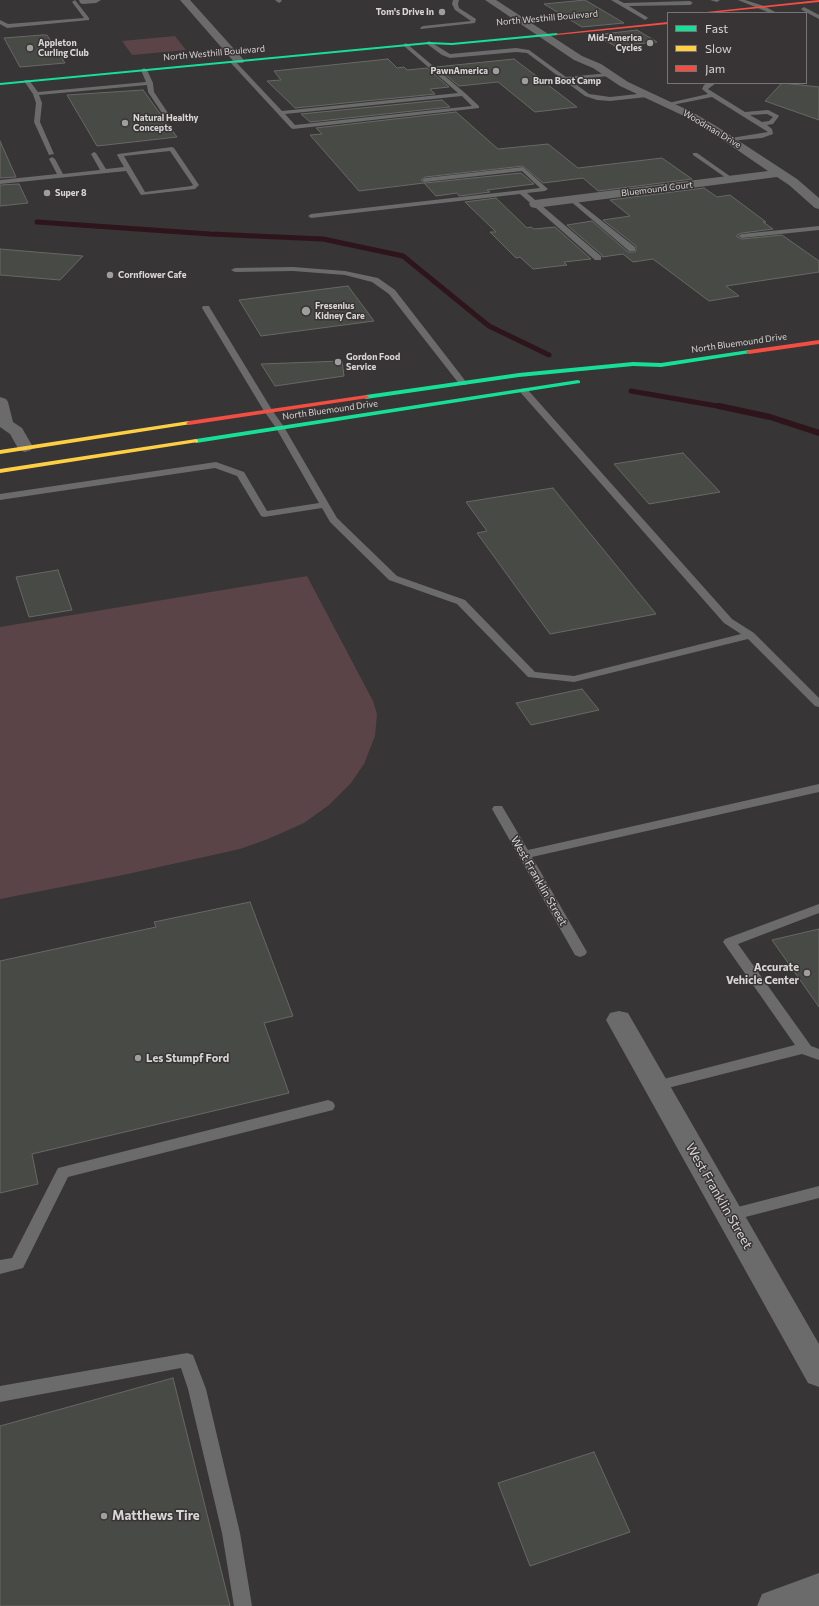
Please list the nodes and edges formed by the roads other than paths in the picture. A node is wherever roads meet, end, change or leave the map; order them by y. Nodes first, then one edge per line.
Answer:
1 (96, 0) edge
2 (185, 0) edge
3 (490, 0) edge
4 (507, 0) edge
5 (614, 0) edge
6 (713, 0) edge
7 (717, 0) edge
8 (741, 0) edge
9 (819, 1) edge
10 (79, 2) joint
11 (456, 2) edge
12 (690, 3) dead end
13 (622, 5) junction
14 (763, 7) edge
15 (819, 8) edge
16 (804, 10) junction
17 (710, 12) edge
18 (783, 12) edge
19 (667, 16) edge
20 (819, 17) edge
21 (645, 18) junction
22 (0, 22) edge
23 (667, 23) edge
24 (549, 27) junction
25 (423, 28) dead end
26 (533, 29) junction
27 (559, 34) junction
28 (542, 36) junction
29 (429, 43) junction
30 (406, 45) junction
31 (236, 62) junction
32 (597, 66) junction
33 (144, 70) junction
34 (608, 74) junction
35 (564, 79) junction
36 (27, 81) junction
37 (150, 83) junction
38 (0, 84) edge
39 (711, 84) edge
40 (36, 94) junction
41 (463, 94) junction
42 (647, 95) junction
43 (713, 95) junction
44 (666, 104) junction
45 (165, 113) dead end
46 (281, 113) junction
47 (745, 114) junction
48 (762, 124) junction
49 (731, 140) junction
50 (94, 154) dead end
51 (695, 154) dead end
52 (127, 169) junction
53 (104, 171) junction
54 (780, 173) junction
55 (61, 176) junction
56 (731, 179) junction
57 (425, 180) dead end
58 (0, 182) edge
59 (521, 192) junction
60 (571, 200) junction
61 (535, 204) junction
62 (819, 205) edge
63 (311, 216) dead end
64 (819, 228) edge
65 (742, 236) dead end
66 (632, 249) dead end
67 (598, 258) dead end
68 (235, 270) dead end
69 (206, 308) dead end
70 (819, 342) edge
71 (661, 365) junction
72 (634, 373) dead end
73 (590, 381) dead end
74 (463, 383) junction
75 (524, 391) junction
76 (0, 402) edge
77 (268, 411) junction
78 (280, 427) junction
79 (3, 428) edge
80 (25, 447) junction
81 (0, 452) edge
82 (0, 463) edge
83 (0, 471) edge
84 (0, 497) edge
85 (325, 506) junction
86 (750, 635) junction
87 (819, 704) edge
88 (819, 788) edge
89 (498, 809) dead end
90 (524, 855) junction
91 (819, 908) edge
92 (580, 952) dead end
93 (619, 1020) dead end
94 (803, 1049) junction
95 (819, 1055) edge
96 (656, 1086) junction
97 (328, 1106) dead end
98 (819, 1192) edge
99 (730, 1215) junction
100 (0, 1267) edge
101 (819, 1373) edge
102 (0, 1394) edge
103 (819, 1590) edge
104 (244, 1606) edge
105 (774, 1606) edge

1 - 10 street
2 - 31 street
3 - 26 street, Woodman Drive
4 - 24 street, Woodman Drive
5 - 13 lane
6 - 7 lane
8 - 14 lane
9 - 14 street
10 - 22 lane
11 - 25 lane
12 - 13 lane
13 - 21 lane
14 - 17 street
15 - 16 street
16 - 18 street
16 - 20 lane
19 - 21 street, North Westhill Boulevard
21 - 24 street, North Westhill Boulevard
23 - 27 street, North Westhill Boulevard
24 - 26 street, North Westhill Boulevard
24 - 27 street, Woodman Drive
26 - 28 street, Woodman Drive
26 - 29 street, North Westhill Boulevard
27 - 28 street, North Westhill Boulevard
27 - 32 street, Woodman Drive
28 - 29 street, North Westhill Boulevard
28 - 32 street, Woodman Drive
29 - 30 street, North Westhill Boulevard
29 - 35 lane
30 - 31 street, North Westhill Boulevard
30 - 41 lane
31 - 33 street, North Westhill Boulevard
31 - 46 lane
32 - 34 street, Woodman Drive
33 - 36 street, North Westhill Boulevard
33 - 37 lane
34 - 35 lane
34 - 42 street, Woodman Drive
35 - 42 lane
36 - 38 street, North Westhill Boulevard
36 - 40 lane
37 - 40 lane
37 - 45 lane
39 - 43 lane
40 - 55 lane
41 - 46 lane
41 - 46 lane
42 - 44 street, Woodman Drive
43 - 44 lane
43 - 47 lane
44 - 49 street, Woodman Drive
47 - 48 lane
47 - 48 lane
48 - 49 lane
49 - 54 street, Woodman Drive
50 - 53 lane
51 - 56 lane
52 - 52 lane
52 - 53 lane
53 - 55 lane
54 - 56 street, Bluemound Court
54 - 62 street, Woodman Drive
55 - 58 lane
56 - 60 street, Bluemound Court
57 - 59 lane
59 - 61 lane
59 - 63 lane
60 - 61 street, Bluemound Court
60 - 66 lane
61 - 67 lane
64 - 65 lane
68 - 74 lane
69 - 77 lane
70 - 71 street, North Bluemound Drive
71 - 72 street, North Bluemound Drive
71 - 74 street, North Bluemound Drive
73 - 75 street, North Bluemound Drive
74 - 77 street, North Bluemound Drive
75 - 78 street, North Bluemound Drive
75 - 86 lane
76 - 79 street
77 - 78 lane
77 - 80 street, North Bluemound Drive
78 - 83 street, North Bluemound Drive
78 - 85 lane
79 - 80 street
80 - 81 street, North Bluemound Drive
80 - 82 street
84 - 85 lane
85 - 86 lane
86 - 87 lane
88 - 90 lane
89 - 90 lane, West Franklin Street
90 - 92 lane, West Franklin Street
91 - 94 lane
93 - 96 street, West Franklin Street
94 - 95 lane
94 - 96 lane
96 - 99 street, West Franklin Street
97 - 100 lane
98 - 99 lane
99 - 101 street, West Franklin Street
102 - 104 lane
103 - 105 street

